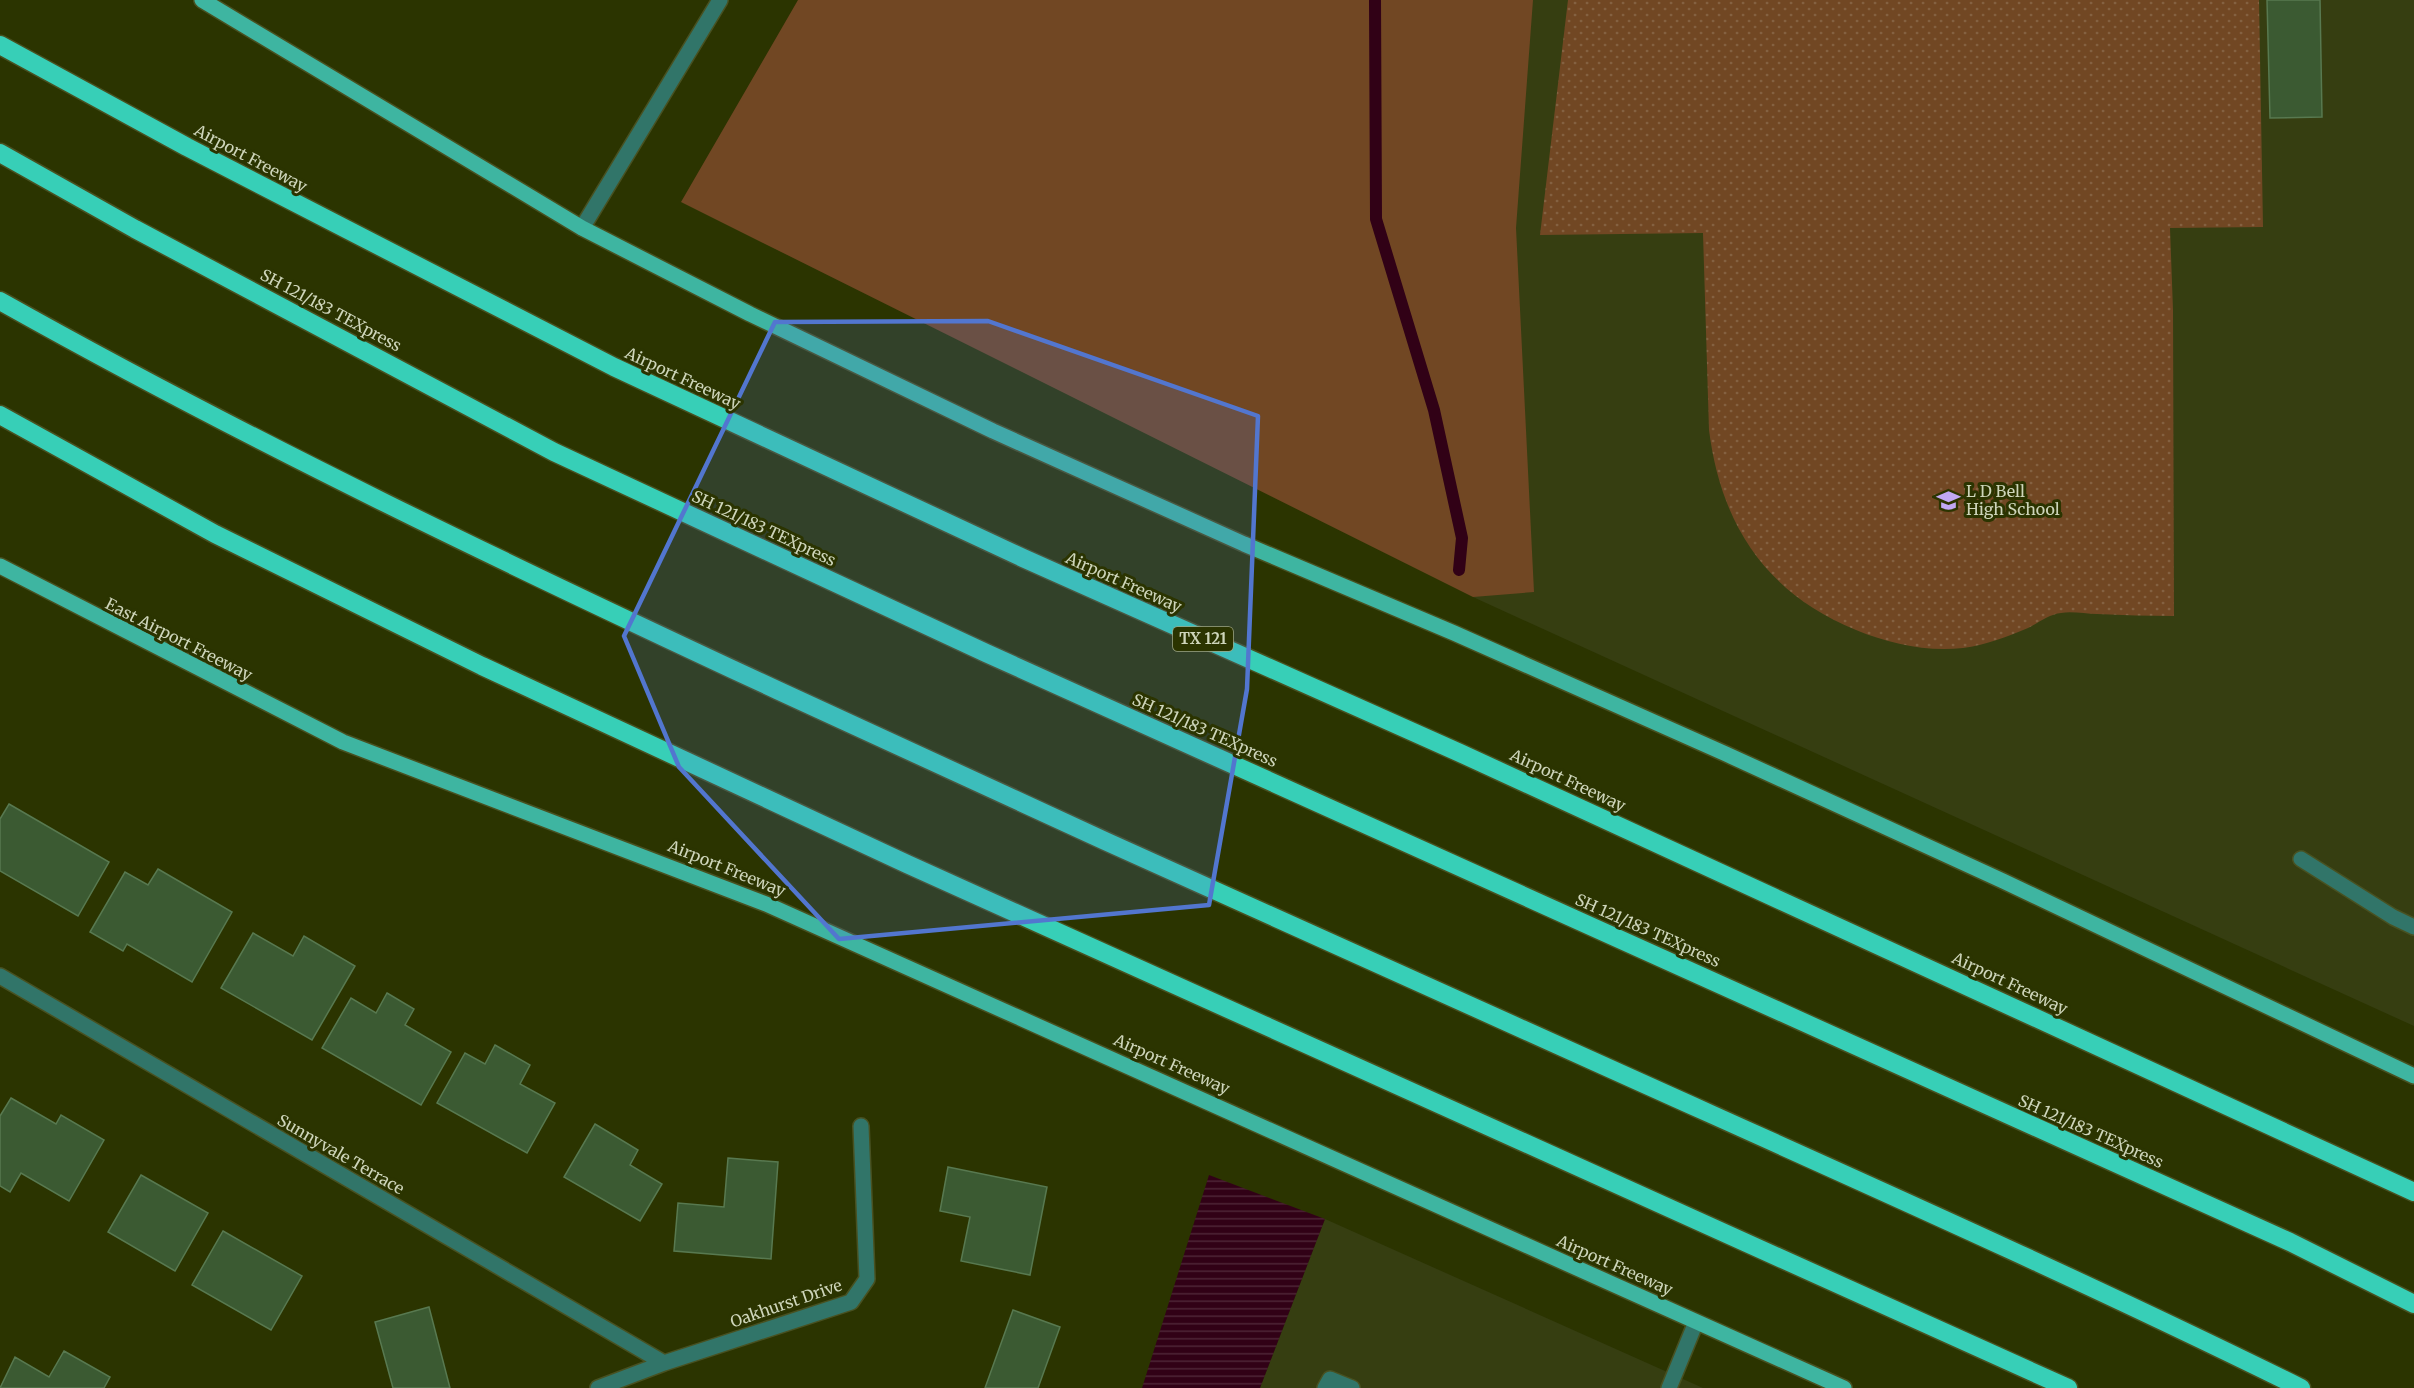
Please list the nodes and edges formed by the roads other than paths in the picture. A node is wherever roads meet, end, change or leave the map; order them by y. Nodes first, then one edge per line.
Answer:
1 (202, 0) edge
2 (720, 0) edge
3 (5, 47) edge
4 (0, 153) edge
5 (582, 228) junction
6 (0, 301) edge
7 (0, 415) edge
8 (0, 566) edge
9 (343, 741) joint
10 (2301, 859) dead end
11 (2414, 927) edge
12 (0, 976) edge
13 (2414, 1076) edge
14 (861, 1126) dead end
15 (2414, 1192) edge
16 (2414, 1304) edge
17 (1696, 1322) junction
18 (664, 1363) junction
19 (598, 1388) edge
20 (1325, 1388) edge
21 (1352, 1388) edge
22 (1670, 1388) edge
23 (1844, 1388) edge
24 (2068, 1388) edge
25 (2301, 1388) edge

1 - 5 main road
2 - 5 street
3 - 15 highway, Airport Freeway / TX 121
4 - 16 highway, SH 121/183 TEXpress
5 - 13 main road
6 - 25 highway
7 - 24 highway
8 - 9 main road, East Airport Freeway
9 - 17 main road, Airport Freeway
10 - 11 street
12 - 18 street, Sunnyvale Terrace
14 - 18 street, Oakhurst Drive
17 - 22 street
17 - 23 main road, Airport Freeway
18 - 19 street, Oakhurst Drive
20 - 21 street

